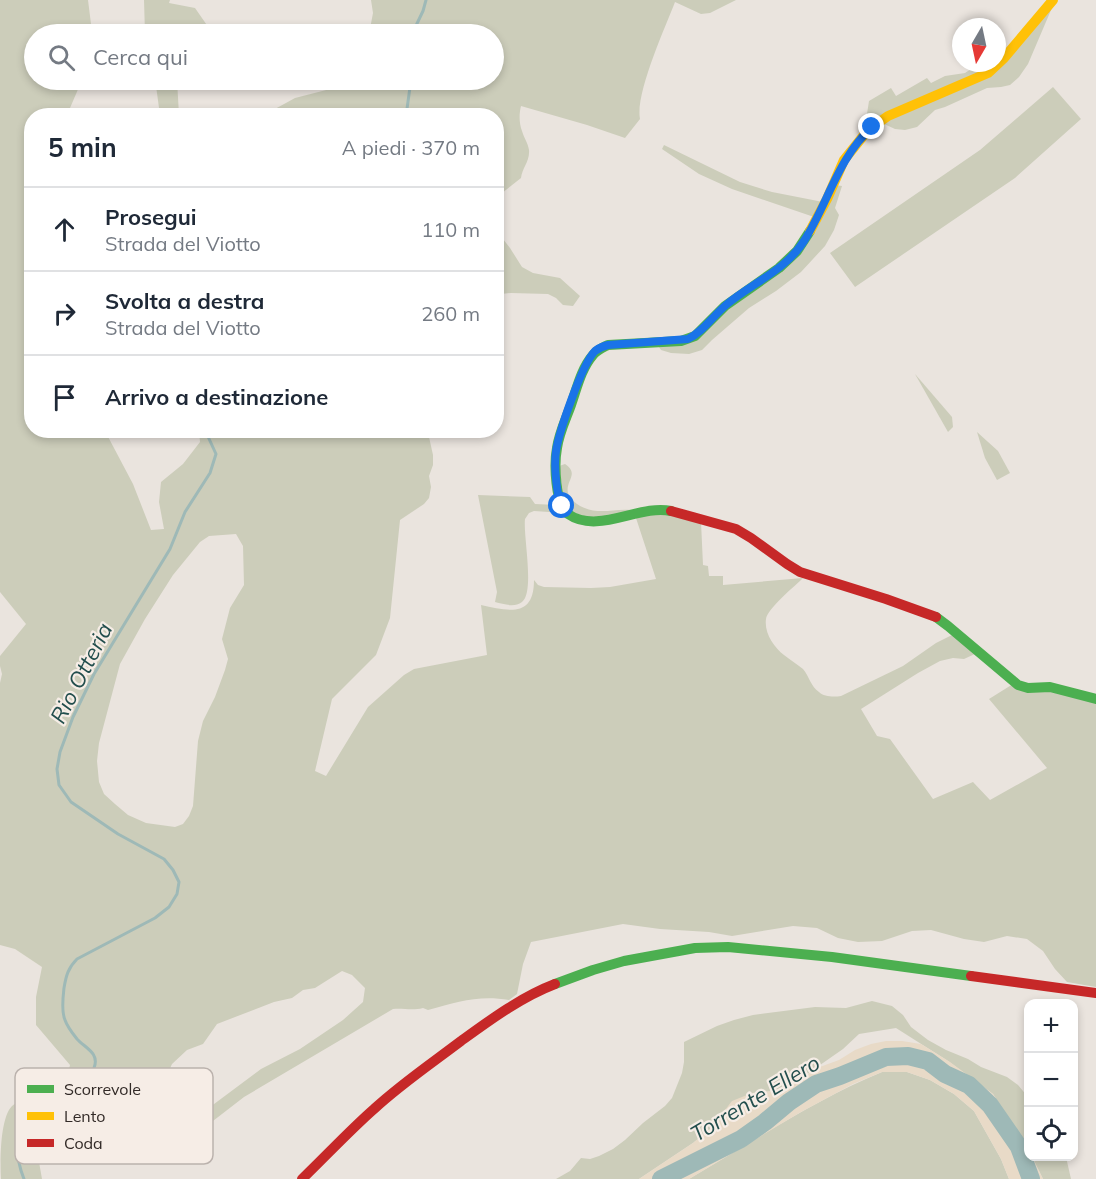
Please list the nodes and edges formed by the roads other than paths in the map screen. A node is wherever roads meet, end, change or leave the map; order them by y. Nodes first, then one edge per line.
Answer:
1 (1053, 0) edge
2 (1096, 699) edge
3 (1096, 993) edge
4 (302, 1179) edge

1 - 2 street
3 - 4 street

